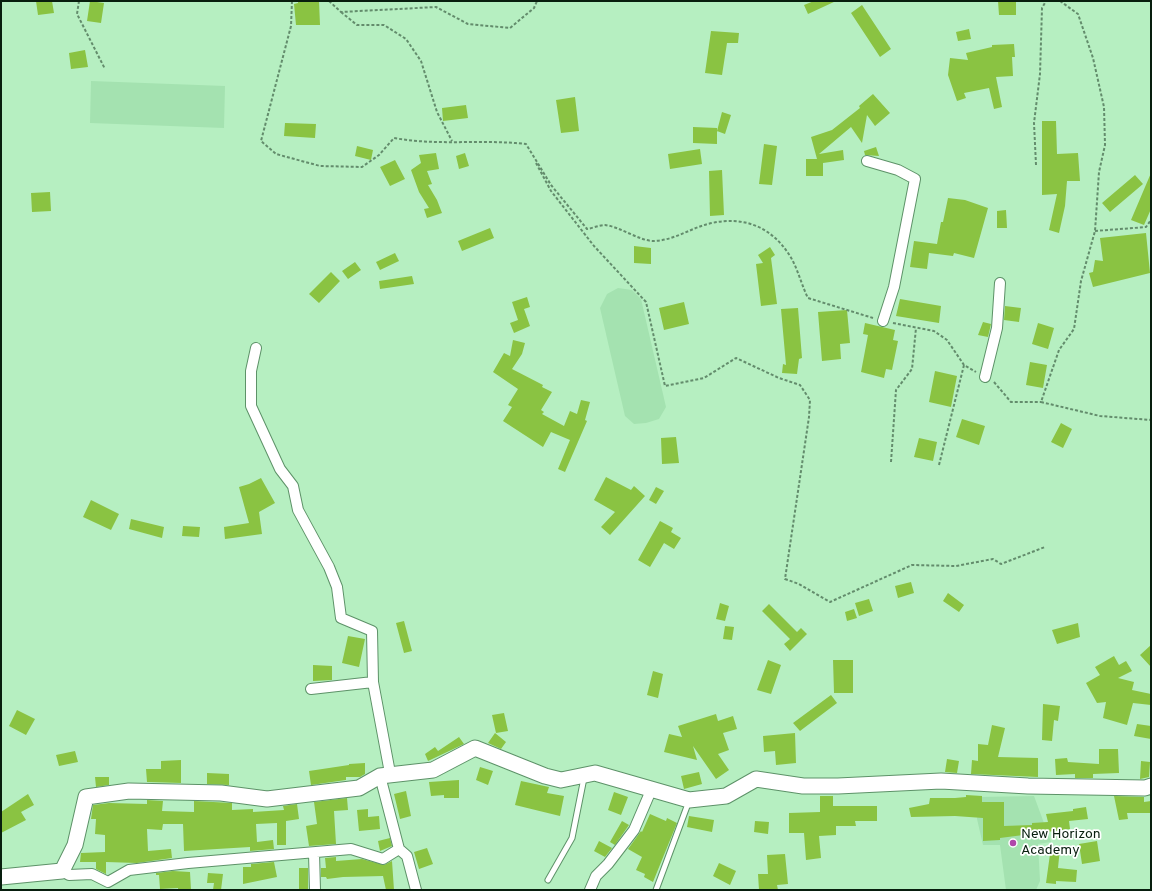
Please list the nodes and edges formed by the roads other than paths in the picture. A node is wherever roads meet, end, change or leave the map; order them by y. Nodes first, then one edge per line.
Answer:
1 (867, 161) dead end
2 (1000, 283) dead end
3 (883, 321) road end
4 (256, 348) dead end
5 (985, 377) road end
6 (373, 682) junction
7 (311, 689) dead end
8 (385, 775) junction
9 (584, 775) junction
10 (1151, 786) edge
11 (652, 788) junction
12 (689, 800) junction
13 (399, 849) junction
14 (314, 853) junction
15 (62, 871) junction
16 (1, 877) edge
17 (548, 880) dead end
18 (315, 890) edge
19 (416, 890) edge
20 (590, 890) edge
21 (656, 890) edge

1 - 3 street
2 - 5 street
4 - 6 street
6 - 7 street
6 - 8 street
8 - 9 street
8 - 13 street
8 - 15 street
9 - 11 street
9 - 17 lane
10 - 12 street
11 - 12 street
11 - 20 street
12 - 21 lane
13 - 14 street
13 - 19 street
14 - 15 street
14 - 18 street
15 - 16 street

